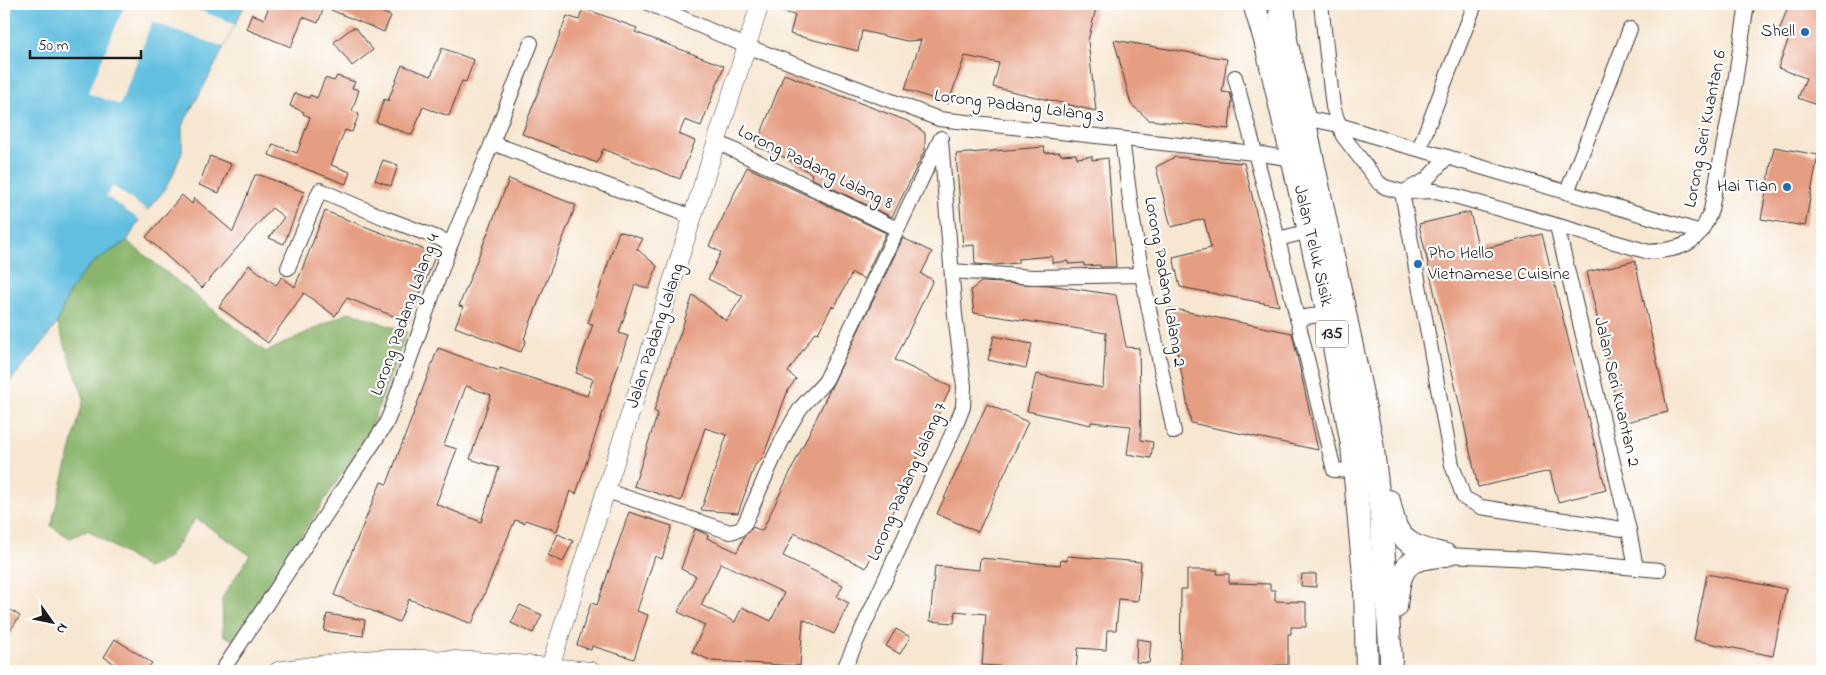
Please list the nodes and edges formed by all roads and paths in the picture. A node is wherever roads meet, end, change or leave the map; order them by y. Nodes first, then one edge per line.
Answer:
1 (650, 4) edge
2 (760, 4) edge
3 (1254, 4) edge
4 (1277, 4) edge
5 (1282, 4) edge
6 (1321, 4) edge
7 (1475, 4) edge
8 (1747, 4) edge
9 (1630, 29) dead end
10 (1284, 33) junction
11 (531, 44) dead end
12 (746, 46) junction
13 (1235, 77) dead end
14 (1304, 118) junction
15 (940, 119) junction
16 (1339, 125) junction
17 (941, 138) junction
18 (1122, 139) junction
19 (492, 142) junction
20 (717, 142) junction
21 (1419, 149) junction
22 (1254, 153) junction
23 (1448, 157) junction
24 (1293, 159) junction
25 (1402, 192) junction
26 (1567, 192) junction
27 (693, 217) junction
28 (1557, 226) junction
29 (897, 229) junction
30 (1310, 232) junction
31 (1701, 232) junction
32 (1278, 238) junction
33 (451, 244) junction
34 (288, 268) dead end
35 (952, 271) junction
36 (1142, 274) junction
37 (1328, 314) junction
38 (1297, 318) junction
39 (1174, 432) dead end
40 (1372, 442) junction
41 (1344, 470) junction
42 (607, 491) junction
43 (1629, 530) junction
44 (1446, 555) junction
45 (1636, 568) junction
46 (1659, 570) dead end
47 (1366, 617) junction
48 (439, 665) edge
49 (1390, 665) edge
50 (550, 667) junction
51 (222, 671) edge
52 (278, 671) edge
53 (591, 671) edge
54 (843, 671) edge
55 (1358, 671) edge
56 (1366, 671) edge

1 - 12 street, Lorong Padang Lalang 3
2 - 12 street, Jalan Padang Lalang
3 - 24 main road, Jalan Teluk Sisik / 135
4 - 10 main road, Jalan Teluk Sisik / 135
5 - 10 highway
6 - 16 street
7 - 21 street
8 - 31 street, Lorong Seri Kuantan 6
9 - 26 street
10 - 14 main road, Jalan Teluk Sisik / 135
11 - 19 street, Lorong Padang Lalang 4
12 - 15 street, Lorong Padang Lalang 3
12 - 20 street, Jalan Padang Lalang
13 - 22 street
14 - 16 street
14 - 40 main road, Jalan Teluk Sisik / 135
15 - 17 street, Lorong Padang Lalang 7
15 - 18 street, Lorong Padang Lalang 3
16 - 21 street
16 - 25 street
17 - 29 street, Lorong Padang Lalang 8
17 - 35 street, Lorong Padang Lalang 7
18 - 22 street, Lorong Padang Lalang 3
18 - 36 street, Lorong Padang Lalang 2
19 - 27 street
19 - 33 street, Lorong Padang Lalang 4
20 - 27 street, Jalan Padang Lalang
20 - 29 street, Lorong Padang Lalang 8
21 - 23 street
22 - 24 street, Lorong Padang Lalang 3
22 - 32 street
23 - 25 street
23 - 26 street
24 - 30 main road, Jalan Teluk Sisik / 135
25 - 28 street
25 - 43 street
26 - 31 street
27 - 42 street, Jalan Padang Lalang
28 - 31 street, Lorong Seri Kuantan 6
28 - 43 street, Jalan Seri Kuantan 2
29 - 42 street, Lorong Padang Lalang 8
30 - 32 street
30 - 37 main road, Jalan Teluk Sisik / 135
32 - 38 street
33 - 34 street
33 - 51 street, Lorong Padang Lalang 4
35 - 36 street
35 - 54 street, Lorong Padang Lalang 7
36 - 39 street, Lorong Padang Lalang 2
37 - 38 street
37 - 41 main road, Jalan Teluk Sisik / 135
38 - 41 street
40 - 44 main road
40 - 49 main road, Jalan Teluk Sisik / 135
41 - 47 main road, Jalan Teluk Sisik / 135
42 - 50 street, Jalan Padang Lalang
43 - 45 street, Jalan Seri Kuantan 2
44 - 45 street
44 - 49 main road
45 - 46 street
47 - 55 main road
47 - 56 main road, Jalan Teluk Sisik / 135
48 - 50 street
48 - 52 street
50 - 53 street

